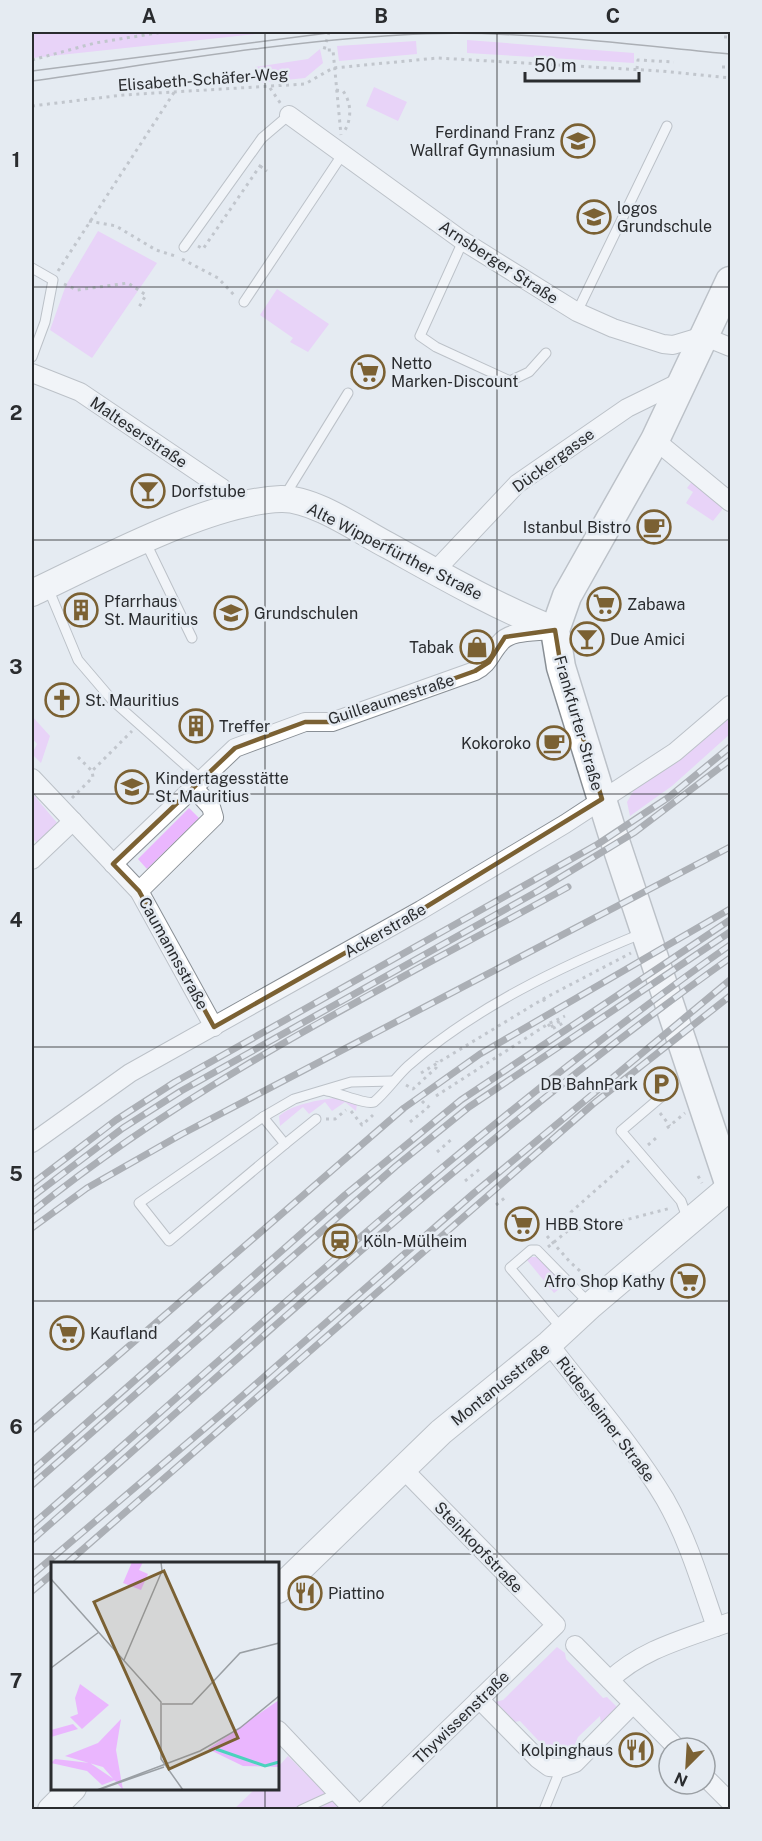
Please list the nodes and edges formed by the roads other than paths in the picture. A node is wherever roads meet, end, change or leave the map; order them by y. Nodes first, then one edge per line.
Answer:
1 (289, 115) joint
2 (667, 126) dead end
3 (342, 155) junction
4 (463, 241) junction
5 (187, 243) road end
6 (32, 268) edge
7 (730, 281) edge
8 (244, 302) road end
9 (578, 312) junction
10 (703, 336) junction
11 (730, 347) edge
12 (546, 353) dead end
13 (32, 357) edge
14 (32, 373) edge
15 (684, 380) junction
16 (348, 393) dead end
17 (627, 408) junction
18 (657, 435) junction
19 (283, 499) junction
20 (730, 502) edge
21 (233, 508) junction
22 (145, 541) junction
23 (435, 571) junction
24 (39, 589) edge
25 (555, 630) junction
26 (192, 638) dead end
27 (730, 705) edge
28 (32, 778) edge
29 (197, 783) junction
30 (602, 800) junction
31 (67, 815) junction
32 (32, 860) edge
33 (113, 864) junction
34 (140, 891) junction
35 (648, 940) junction
36 (214, 1027) junction
37 (393, 1081) junction
38 (327, 1091) junction
39 (668, 1091) dead end
40 (263, 1117) junction
41 (316, 1119) road end
42 (32, 1143) edge
43 (285, 1144) junction
44 (730, 1186) edge
45 (681, 1215) junction
46 (594, 1295) junction
47 (556, 1337) junction
48 (402, 1468) junction
49 (279, 1589) edge
50 (556, 1625) joint
51 (723, 1625) edge
52 (575, 1645) dead end
53 (610, 1680) junction
54 (480, 1699) junction
55 (633, 1704) junction
56 (279, 1731) edge
57 (665, 1736) edge
58 (561, 1768) junction
59 (717, 1788) edge
60 (71, 1790) edge
61 (338, 1793) junction
62 (730, 1802) edge
63 (51, 1809) edge
64 (301, 1809) edge
65 (354, 1809) edge
66 (366, 1809) edge
67 (544, 1809) edge

1 - 3 street, Arnsberger Straße
1 - 5 lane
2 - 9 lane
3 - 4 street, Arnsberger Straße
3 - 8 lane
4 - 9 street, Arnsberger Straße
4 - 12 lane
6 - 13 lane
7 - 10 main road, Frankfurter Straße
9 - 10 street, Arnsberger Straße
10 - 11 street
10 - 15 main road, Frankfurter Straße
14 - 21 street, Malteserstraße
15 - 17 street, Dückergasse
15 - 18 main road, Frankfurter Straße
16 - 19 lane
17 - 18 street
17 - 23 street, Dückergasse
18 - 20 street
18 - 25 main road, Frankfurter Straße
19 - 21 street, Alte Wipperfürther Straße
19 - 23 street, Alte Wipperfürther Straße
21 - 22 street, Alte Wipperfürther Straße
22 - 24 street, Alte Wipperfürther Straße
22 - 26 lane
23 - 25 street, Alte Wipperfürther Straße
24 - 29 lane
25 - 29 street, Guilleaumestraße
25 - 30 main road, Frankfurter Straße
27 - 30 street, Ackerstraße
28 - 31 street, Caumannsstraße
29 - 33 street, Guilleaumestraße
29 - 34 street
30 - 35 main road, Frankfurter Straße
30 - 36 street, Ackerstraße
31 - 32 street
31 - 33 street, Caumannsstraße
33 - 34 street, Caumannsstraße
34 - 36 street, Caumannsstraße
35 - 37 lane
35 - 44 main road, Frankfurter Straße
36 - 42 street, Ackerstraße
37 - 38 lane
37 - 38 lane
38 - 40 lane
39 - 45 lane
40 - 43 lane
40 - 43 lane
41 - 43 lane
44 - 45 street, Montanusstraße
45 - 46 street, Montanusstraße
46 - 47 street, Montanusstraße
46 - 47 lane
47 - 48 street, Montanusstraße
47 - 51 street, Rüdesheimer Straße
48 - 49 street, Montanusstraße
48 - 50 street, Steinkopfstraße
50 - 54 street, Thywissenstraße
51 - 53 street
52 - 53 street
53 - 55 street
54 - 58 street
54 - 66 street, Thywissenstraße
55 - 57 street
55 - 58 street
56 - 61 street
58 - 67 lane
59 - 62 street
60 - 63 street
61 - 64 lane
61 - 65 street

